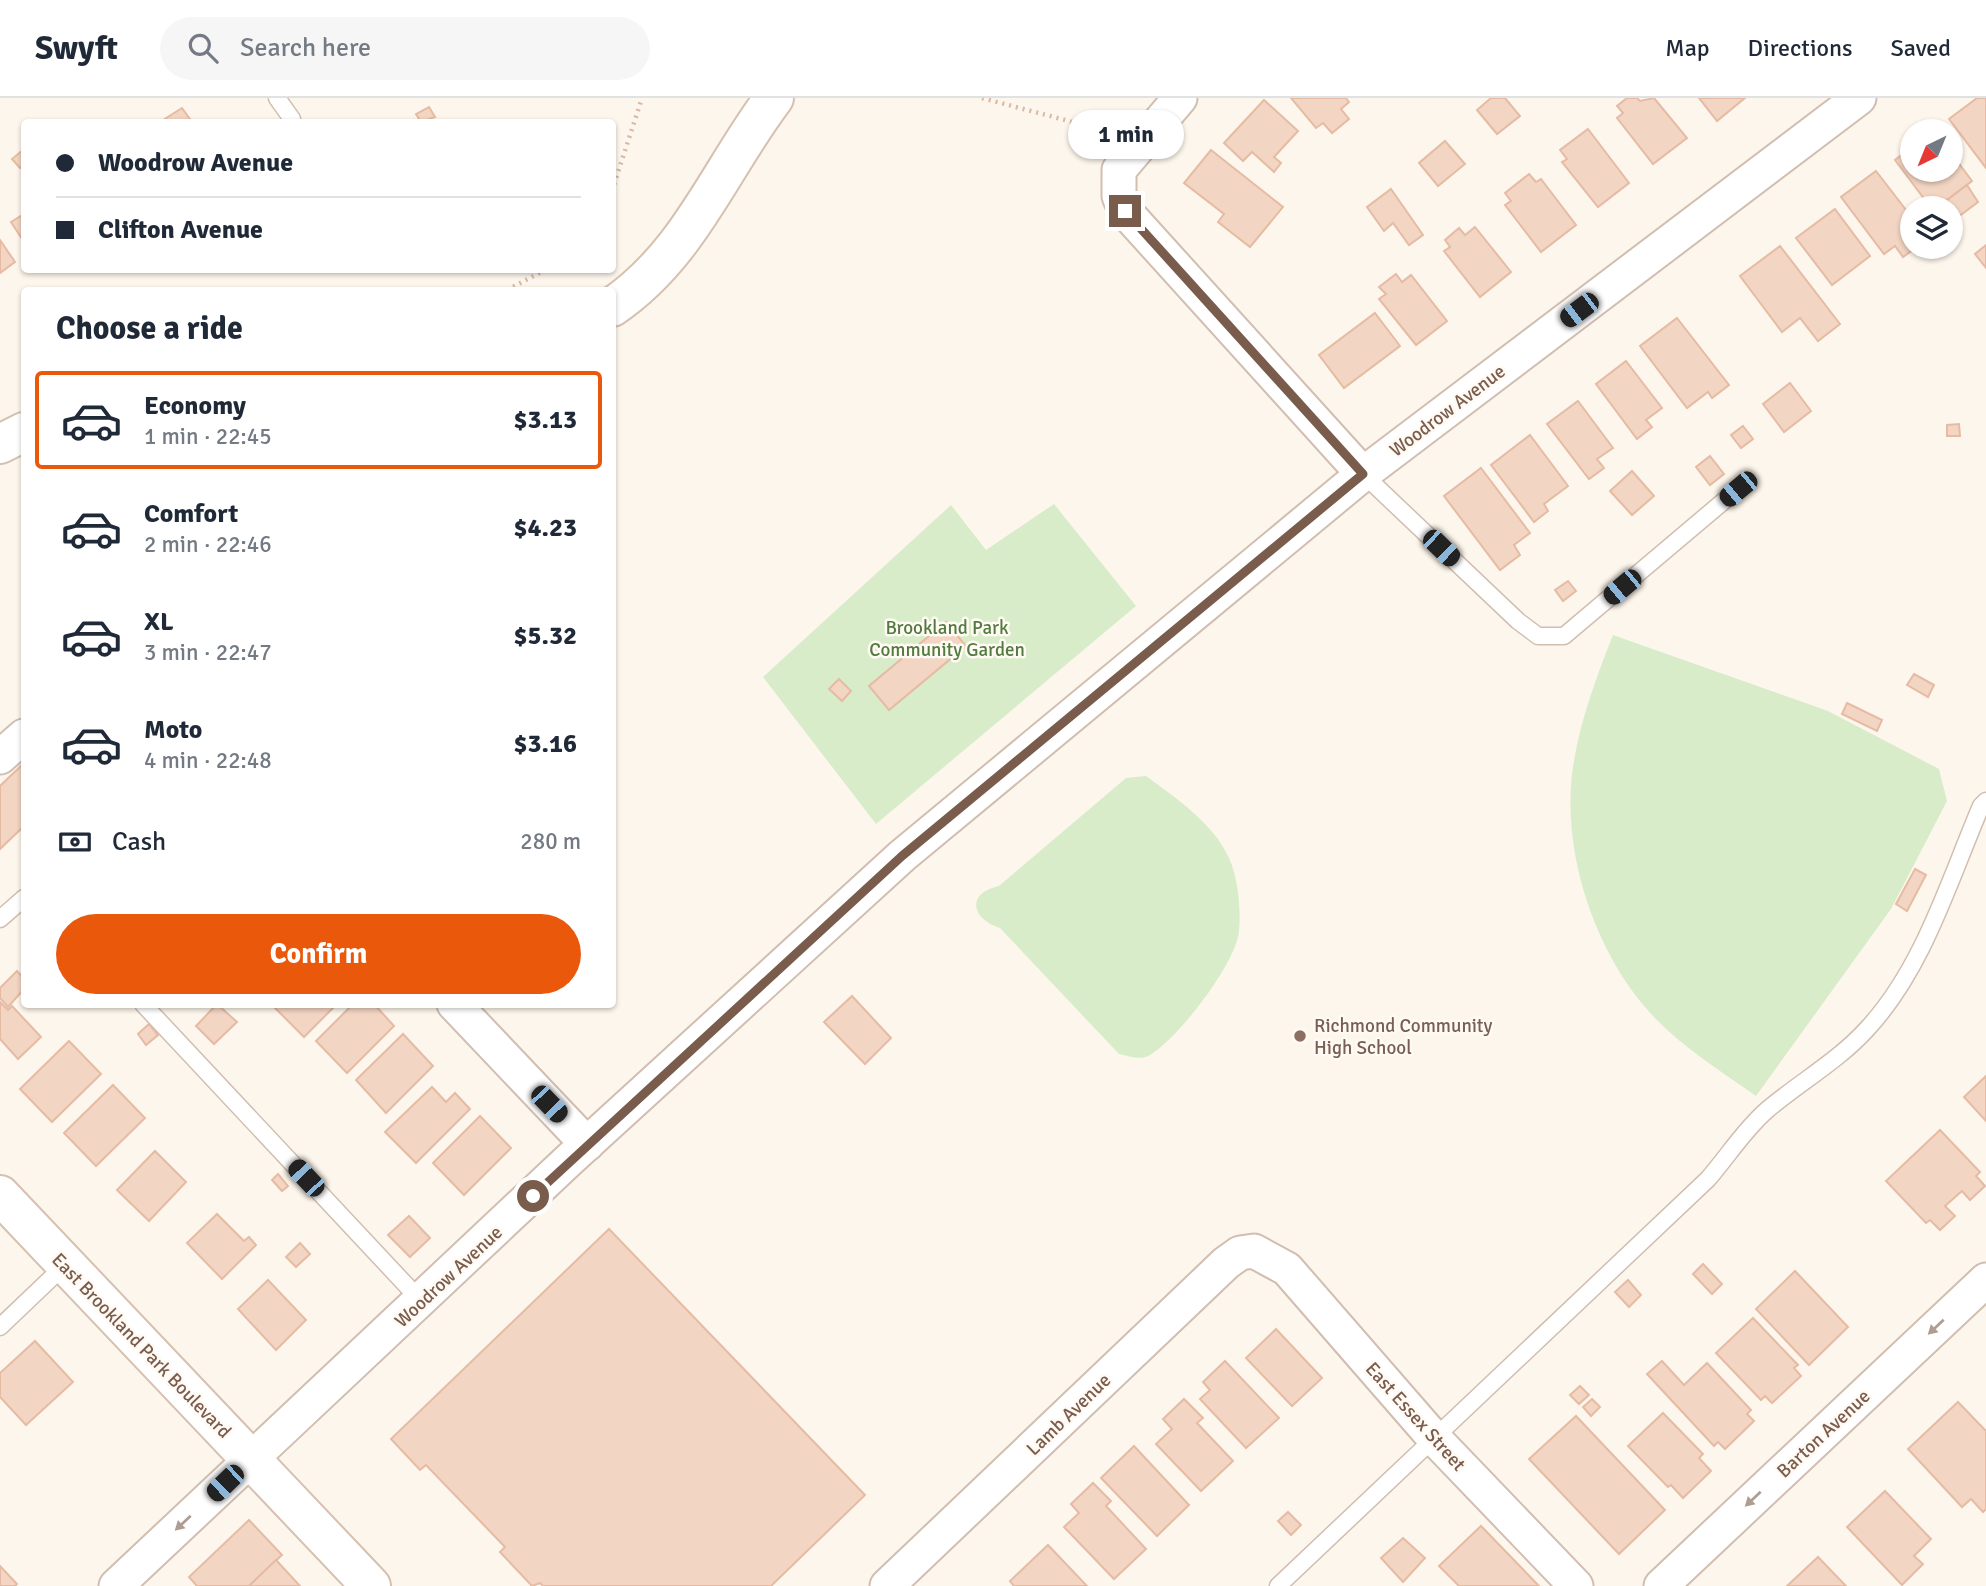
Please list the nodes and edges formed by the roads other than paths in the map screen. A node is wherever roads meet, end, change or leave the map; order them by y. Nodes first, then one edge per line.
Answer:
1 (277, 98) edge
2 (1180, 98) edge
3 (1859, 98) edge
4 (767, 101) edge
5 (292, 119) dead end
6 (616, 304) edge
7 (21, 434) edge
8 (0, 444) edge
9 (1363, 474) junction
10 (1738, 489) dead end
11 (21, 739) edge
12 (0, 757) edge
13 (1986, 801) edge
14 (21, 901) edge
15 (0, 919) edge
16 (147, 1008) edge
17 (458, 1008) edge
18 (587, 1144) junction
19 (0, 1195) edge
20 (1254, 1251) joint
21 (65, 1265) junction
22 (1986, 1280) edge
23 (422, 1301) junction
24 (0, 1327) edge
25 (1434, 1438) junction
26 (251, 1459) junction
27 (116, 1586) edge
28 (371, 1586) edge
29 (887, 1586) edge
30 (1278, 1586) edge
31 (1576, 1586) edge
32 (1661, 1586) edge

1 - 5 lane
2 - 9 street
3 - 9 street, Woodrow Avenue
4 - 6 main road
7 - 8 main road
9 - 10 lane
9 - 18 street, Woodrow Avenue
11 - 12 street
13 - 25 lane
14 - 15 lane
16 - 23 lane
17 - 18 street
18 - 23 street, Woodrow Avenue
19 - 21 main road, East Brookland Park Boulevard
20 - 25 street, East Essex Street
20 - 29 street, Lamb Avenue
21 - 24 lane
21 - 26 main road, East Brookland Park Boulevard
22 -> 32 street, Barton Avenue
23 - 26 street, Woodrow Avenue
25 - 30 lane
25 - 31 street, East Essex Street
26 -> 27 street, Woodrow Avenue
26 - 28 main road, East Brookland Park Boulevard

